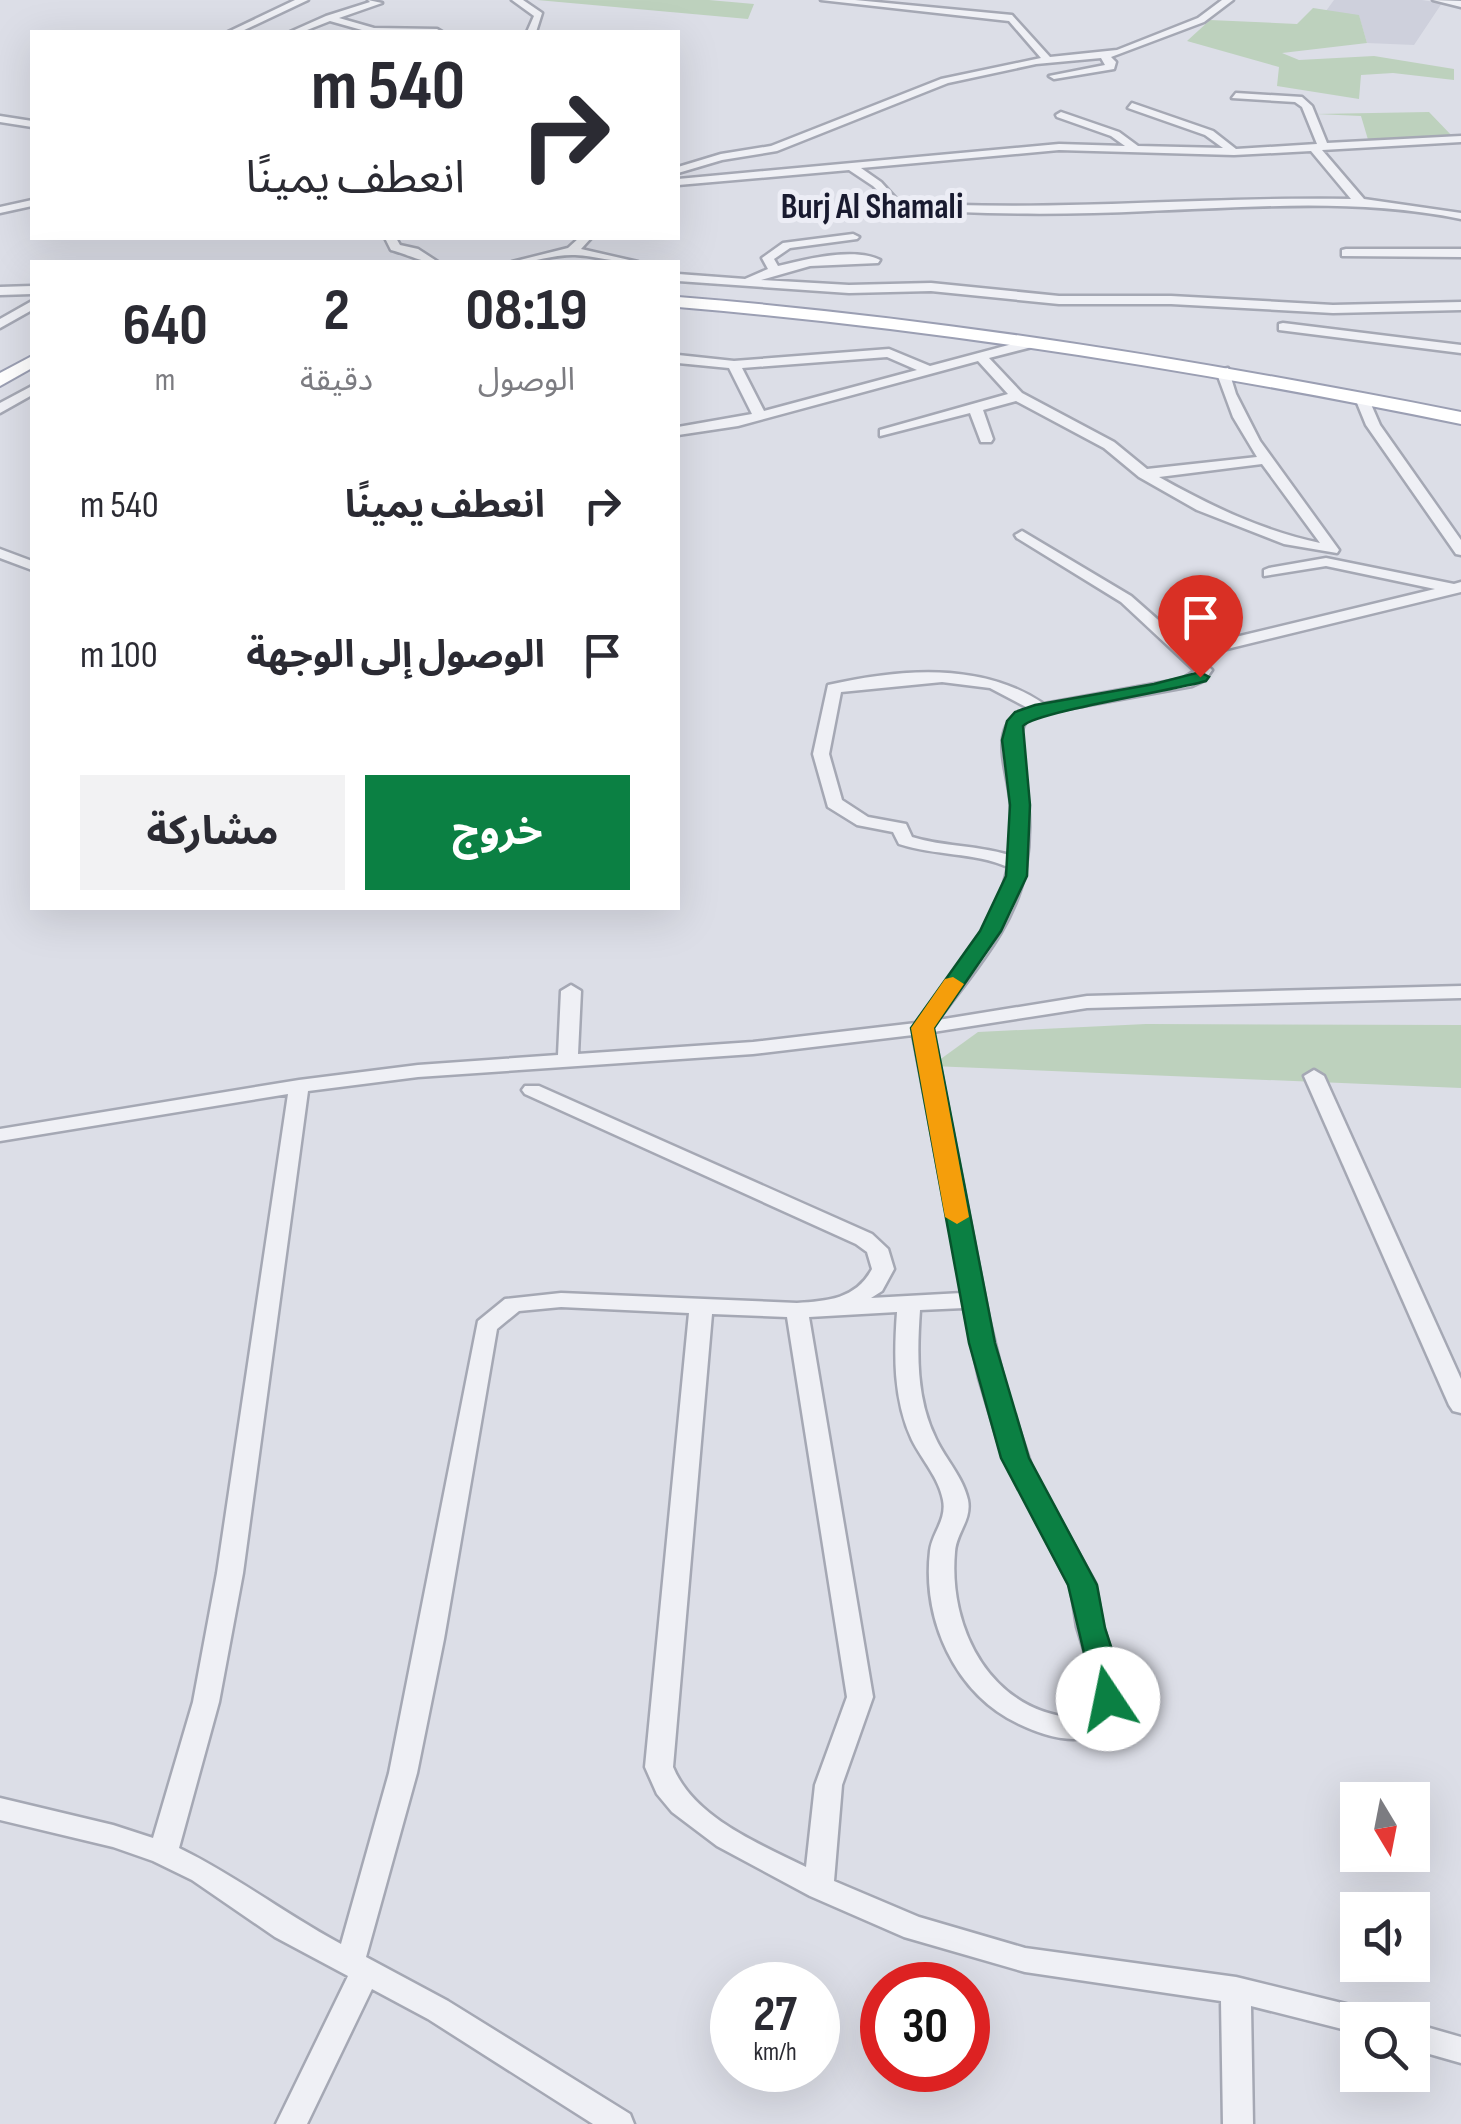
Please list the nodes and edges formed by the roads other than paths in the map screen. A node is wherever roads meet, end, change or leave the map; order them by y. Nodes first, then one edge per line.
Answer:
1 (303, 0) edge
2 (373, 0) edge
3 (517, 0) edge
4 (826, 0) edge
5 (1228, 0) edge
6 (1438, 0) edge
7 (1461, 4) edge
8 (329, 18) junction
9 (237, 30) edge
10 (300, 30) edge
11 (371, 30) edge
12 (533, 30) edge
13 (1104, 55) junction
14 (1047, 60) junction
15 (1054, 76) dead end
16 (1236, 96) dead end
17 (1132, 106) dead end
18 (1062, 115) dead end
19 (0, 119) edge
20 (30, 124) edge
21 (1461, 139) edge
22 (1134, 147) junction
23 (1318, 147) junction
24 (1234, 152) junction
25 (852, 167) junction
26 (680, 169) edge
27 (680, 182) edge
28 (30, 203) edge
29 (1362, 203) junction
30 (0, 210) edge
31 (1461, 216) edge
32 (853, 237) dead end
33 (393, 240) edge
34 (583, 240) edge
35 (572, 250) junction
36 (1346, 253) dead end
37 (1461, 253) edge
38 (428, 260) edge
39 (527, 260) edge
40 (622, 260) edge
41 (874, 260) dead end
42 (774, 269) junction
43 (680, 278) edge
44 (748, 281) junction
45 (0, 290) edge
46 (30, 290) edge
47 (680, 302) edge
48 (30, 306) edge
49 (1461, 306) edge
50 (0, 324) edge
51 (1283, 327) dead end
52 (1032, 343) junction
53 (1461, 349) edge
54 (980, 356) junction
55 (680, 359) edge
56 (30, 362) edge
57 (734, 365) junction
58 (928, 370) junction
59 (1223, 371) junction
60 (0, 382) edge
61 (30, 391) edge
62 (1017, 396) junction
63 (1362, 398) junction
64 (0, 409) edge
65 (976, 410) junction
66 (760, 416) junction
67 (1461, 418) edge
68 (680, 431) edge
69 (885, 433) dead end
70 (986, 439) dead end
71 (1264, 460) junction
72 (1144, 474) junction
73 (1022, 535) dead end
74 (1461, 551) edge
75 (0, 553) edge
76 (30, 565) edge
77 (1269, 573) dead end
78 (1459, 589) edge
79 (1190, 653) junction
80 (1041, 709) junction
81 (1018, 865) junction
82 (571, 991) dead end
83 (1461, 992) edge
84 (922, 1028) junction
85 (568, 1064) junction
86 (1314, 1076) dead end
87 (298, 1086) junction
88 (532, 1090) dead end
89 (0, 1135) edge
90 (974, 1300) junction
91 (910, 1306) junction
92 (701, 1308) junction
93 (840, 1308) junction
94 (797, 1310) junction
95 (1461, 1404) edge
96 (0, 1809) edge
97 (163, 1853) junction
98 (820, 1888) junction
99 (357, 1968) junction
100 (1236, 1990) junction
101 (1340, 2016) edge
102 (1430, 2041) edge
103 (1461, 2050) edge
104 (291, 2124) edge
105 (619, 2124) edge
106 (1238, 2124) edge

1 - 9 street
2 - 8 street
3 - 12 street
4 - 14 street
5 - 13 street
6 - 7 street
8 - 10 street
8 - 11 street
13 - 14 street
13 - 15 street
14 - 26 street
16 - 23 street
17 - 24 street
18 - 22 street
19 - 20 street
21 - 23 street
22 - 24 street
22 - 25 street
23 - 24 street
23 - 29 street
25 - 27 street
25 - 29 street
28 - 30 street
29 - 31 street
32 - 42 street
33 - 38 street
34 - 35 street
35 - 39 street
35 - 40 street
36 - 37 street
41 - 42 street
42 - 44 street
43 - 44 street
44 - 49 street
45 - 46 street
47 - 52 main road
48 - 50 street
51 - 53 street
52 - 54 street
52 - 59 main road
54 - 58 street
54 - 62 street
55 - 57 street
56 - 60 main road
57 - 58 street
57 - 66 street
58 - 66 street
59 - 63 main road
59 - 71 street
61 - 64 street
62 - 65 street
62 - 72 street
63 - 67 main road
63 - 74 street
65 - 69 street
65 - 70 street
66 - 68 street
71 - 72 street
71 - 72 street
73 - 79 street
75 - 76 street
77 - 78 street
78 - 79 street
79 - 80 street
80 - 81 street
80 - 81 street
81 - 84 street
82 - 85 street
83 - 84 street
84 - 85 street
84 - 90 street
85 - 87 street
86 - 95 street
87 - 89 street
87 - 97 street
88 - 93 street
90 - 91 street
90 - 91 street
91 - 93 street
92 - 94 street
92 - 98 street
92 - 99 street
93 - 94 street
94 - 98 street
96 - 97 street
97 - 99 street
98 - 100 street
99 - 104 street
99 - 105 street
100 - 101 street
100 - 106 street
102 - 103 street

